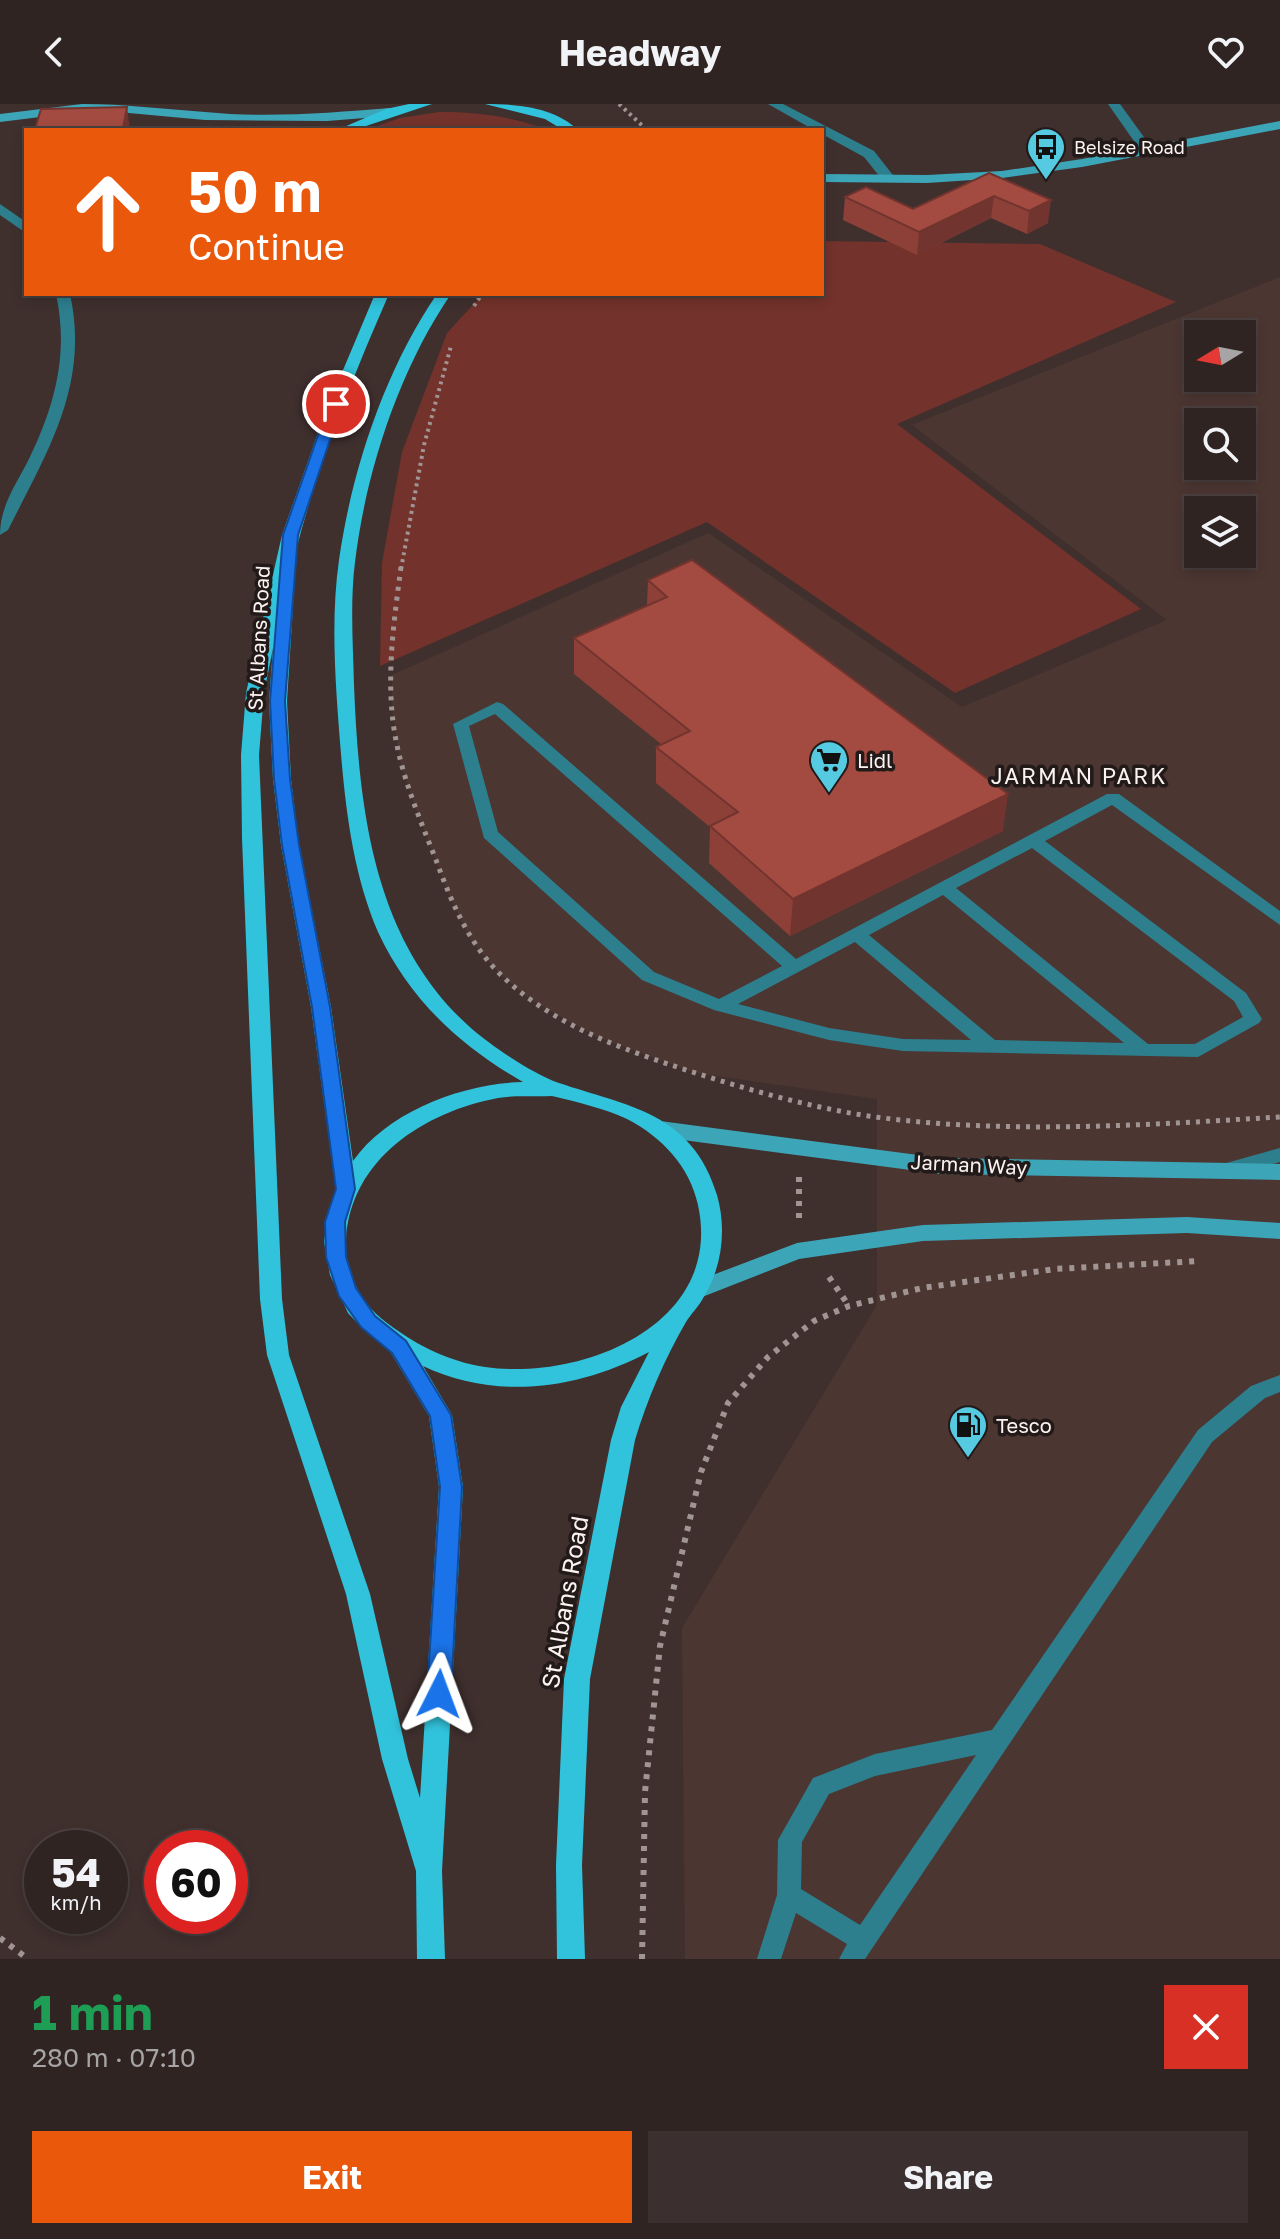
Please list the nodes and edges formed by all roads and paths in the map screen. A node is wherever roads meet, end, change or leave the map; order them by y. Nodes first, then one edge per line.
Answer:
1 (426, 104) edge
2 (491, 104) edge
3 (619, 104) edge
4 (774, 104) edge
5 (1114, 104) edge
6 (401, 108) edge
7 (29, 109) edge
8 (545, 110) edge
9 (205, 116) junction
10 (0, 118) edge
11 (1280, 125) edge
12 (228, 128) edge
13 (348, 128) edge
14 (569, 128) edge
15 (645, 128) edge
16 (820, 128) edge
17 (824, 130) edge
18 (1255, 130) junction
19 (1276, 140) dead end
20 (1148, 151) junction
21 (824, 178) edge
22 (889, 179) junction
23 (0, 208) edge
24 (24, 227) edge
25 (63, 296) edge
26 (381, 296) edge
27 (443, 296) edge
28 (0, 530) edge
29 (290, 535) junction
30 (1033, 840) junction
31 (944, 887) junction
32 (1280, 919) edge
33 (857, 934) junction
34 (794, 967) junction
35 (720, 1006) junction
36 (991, 1047) junction
37 (1144, 1050) junction
38 (552, 1089) junction
39 (814, 1104) dead end
40 (660, 1129) junction
41 (804, 1148) junction
42 (1280, 1155) edge
43 (1223, 1170) junction
44 (1280, 1172) edge
45 (346, 1189) junction
46 (1280, 1231) edge
47 (813, 1249) junction
48 (1204, 1261) dead end
49 (697, 1290) junction
50 (849, 1306) junction
51 (678, 1315) junction
52 (399, 1347) junction
53 (1280, 1383) edge
54 (1002, 1739) junction
55 (429, 1871) junction
56 (789, 1895) junction
57 (0, 1938) edge
58 (858, 1950) edge
59 (28, 1959) edge
60 (431, 1959) edge
61 (571, 1959) edge
62 (642, 1959) edge
63 (769, 1959) edge

1 - 6 main road
2 - 8 main road
3 - 15 path
4 - 16 street
5 - 20 street
6 - 9 street
6 - 13 main road
7 - 9 street
7 - 10 street
8 - 14 main road
9 - 12 street
11 - 18 street
17 - 22 street
18 - 19 street
18 - 20 street
20 - 22 street
21 - 22 street
23 - 24 street
25 - 28 street
26 - 29 main road, St Albans Road
27 - 38 main road
29 - 45 main road, St Albans Road
29 - 55 main road
30 - 31 lane
30 - 32 lane
30 - 37 lane
31 - 33 lane
31 - 37 lane
33 - 34 lane
33 - 36 lane
34 - 35 lane
34 - 35 lane
35 - 36 lane
36 - 37 lane
38 - 40 main road
38 - 45 main road
39 - 41 path
40 - 41 street, Jarman Way
40 - 49 main road
41 - 43 street, Jarman Way
41 - 47 path
42 - 43 lane
43 - 44 street, Jarman Way
45 - 52 main road
46 - 47 street
47 - 49 street
47 - 50 path
48 - 50 path
49 - 51 main road
50 - 62 path
51 - 52 main road
51 - 61 main road, St Albans Road
52 - 55 main road
53 - 54 lane
54 - 56 lane
54 - 58 lane
55 - 60 main road
56 - 58 lane
56 - 63 lane
57 - 59 path

